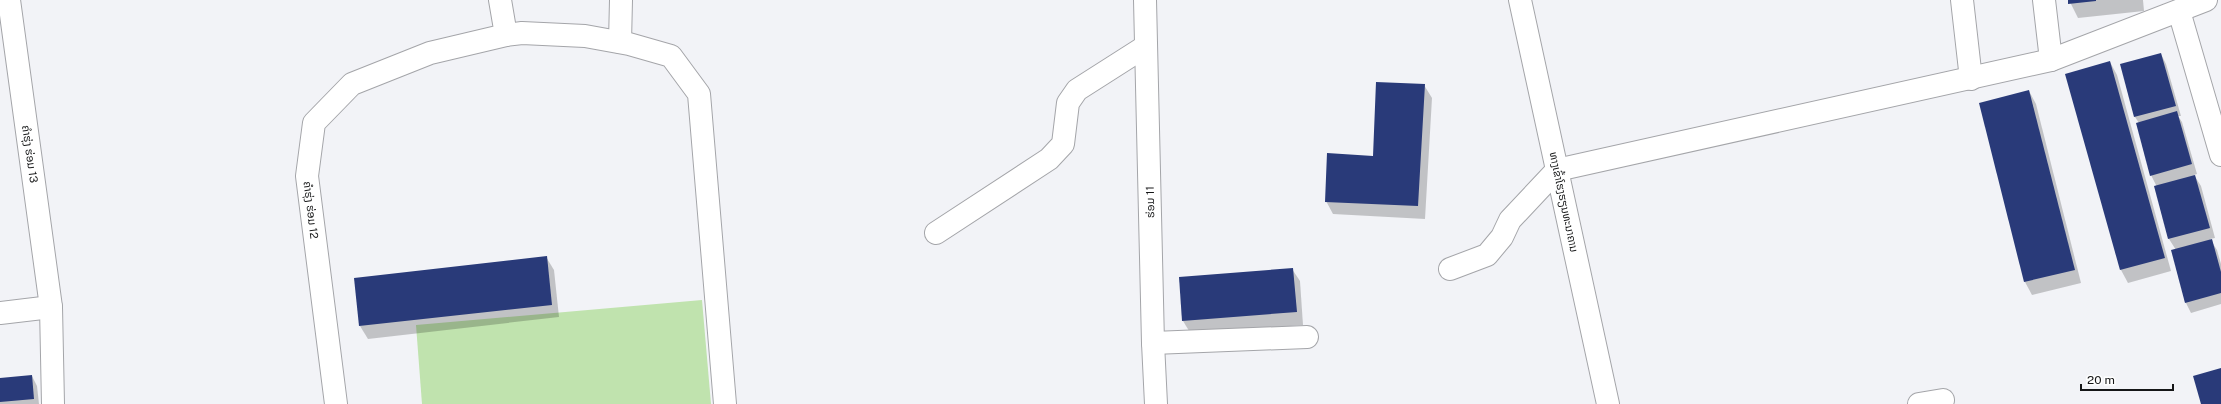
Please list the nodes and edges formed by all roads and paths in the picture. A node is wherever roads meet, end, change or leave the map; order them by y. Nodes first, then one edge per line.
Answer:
1 (9, 0) edge
2 (500, 0) edge
3 (621, 0) edge
4 (1145, 0) edge
5 (1520, 0) edge
6 (1962, 0) edge
7 (2044, 0) edge
8 (2206, 0) edge
9 (2179, 11) junction
10 (506, 35) junction
11 (620, 42) junction
12 (1146, 46) junction
13 (2051, 60) junction
14 (1971, 79) junction
15 (2221, 155) edge
16 (1557, 170) junction
17 (936, 232) dead end
18 (1450, 269) dead end
19 (51, 307) junction
20 (0, 313) edge
21 (1307, 337) dead end
22 (1153, 343) junction
23 (1943, 400) dead end
24 (53, 404) edge
25 (336, 404) edge
26 (725, 404) edge
27 (1156, 404) edge
28 (1608, 404) edge
29 (1919, 404) edge

1 - 19 street, ຄໍາຮຸ່ງ ຮ່ອມ 13
2 - 10 street
3 - 11 street
4 - 12 street, ຮ່ອມ 11
5 - 16 street, ທາງເຂົ້າໂຮງຮຽນທະນາຄານ
6 - 14 street
7 - 13 street
8 - 9 street
9 - 13 street
9 - 15 street
10 - 11 street, ຄໍາຮຸ່ງ ຮ່ອມ 12
10 - 25 street, ຄໍາຮຸ່ງ ຮ່ອມ 12
11 - 26 street, ຄໍາຮຸ່ງ ຮ່ອມ 12
12 - 17 street
12 - 22 street, ຮ່ອມ 11
13 - 14 street
14 - 16 street
16 - 18 street
16 - 28 street, ທາງເຂົ້າໂຮງຮຽນທະນາຄານ
19 - 20 street
19 - 24 street, ຄໍາຮຸ່ງ ຮ່ອມ 13
21 - 22 street
22 - 27 street, ຮ່ອມ 11
23 - 29 street

